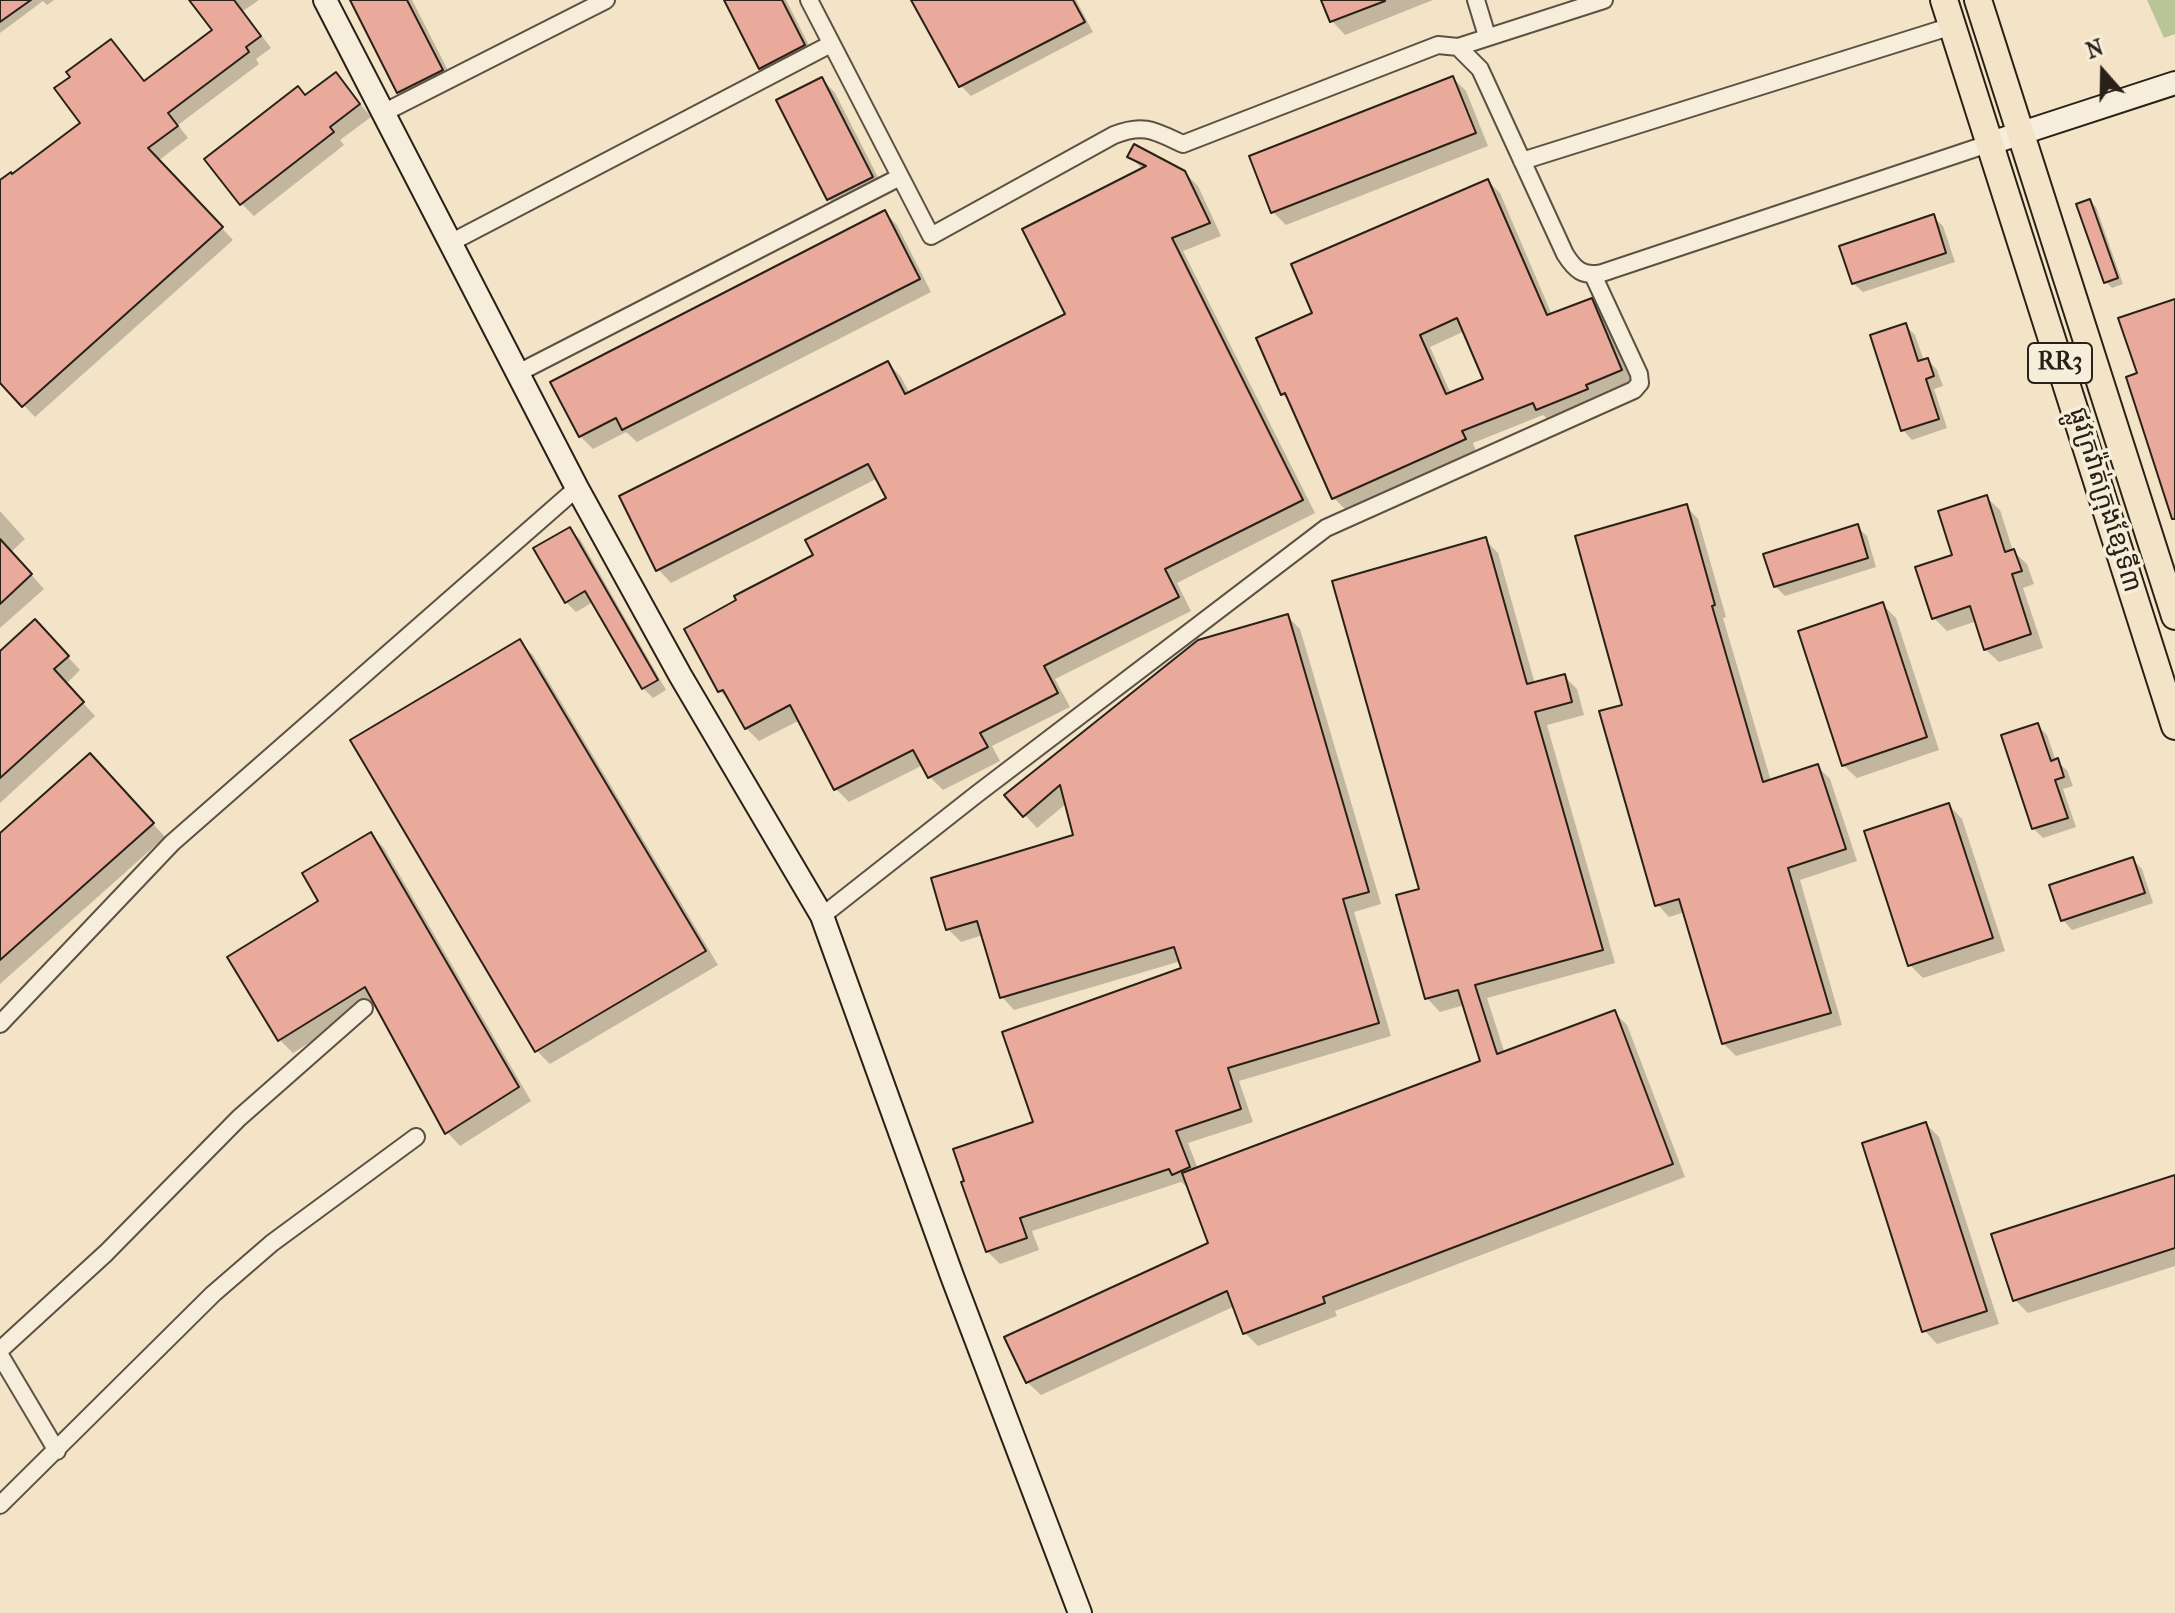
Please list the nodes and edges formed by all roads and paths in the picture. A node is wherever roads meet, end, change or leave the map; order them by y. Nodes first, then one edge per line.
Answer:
1 (325, 0) edge
2 (606, 0) edge
3 (809, 0) edge
4 (1476, 0) edge
5 (1604, 0) edge
6 (1944, 0) edge
7 (1978, 0) edge
8 (1952, 26) junction
9 (1487, 36) junction
10 (831, 44) junction
11 (1458, 47) junction
12 (2175, 83) edge
13 (383, 113) junction
14 (2020, 133) junction
15 (1991, 143) junction
16 (1522, 161) junction
17 (900, 177) junction
18 (450, 243) junction
19 (1593, 275) junction
20 (518, 373) junction
21 (2100, 382) junction
22 (2069, 391) junction
23 (577, 488) junction
24 (2175, 616) edge
25 (2175, 726) edge
26 (822, 916) junction
27 (364, 1008) dead end
28 (0, 1024) edge
29 (416, 1137) dead end
30 (0, 1353) edge
31 (57, 1451) junction
32 (0, 1505) edge
33 (1080, 1613) edge

1 - 13 street
2 - 13 street
3 - 10 street
4 - 9 street
5 - 9 street
6 - 8 main road, ផ្លូវក្រវ៉ាត់ក្រុងខ្សែទី៣ / RR3
7 - 14 main road, ផ្លូវក្រវ៉ាត់ក្រុងខ្សែទី៣ / RR3
8 - 15 main road, ផ្លូវក្រវ៉ាត់ក្រុងខ្សែទី៣ / RR3
8 - 16 street
9 - 11 street
10 - 17 street
10 - 18 street
11 - 16 street
11 - 17 street
12 - 14 street
13 - 18 street
14 - 15 street
14 - 21 main road, ផ្លូវក្រវ៉ាត់ក្រុងខ្សែទី៣ / RR3
15 - 19 street
15 - 22 main road, ផ្លូវក្រវ៉ាត់ក្រុងខ្សែទី៣ / RR3
16 - 19 street
17 - 20 street
18 - 20 street
19 - 26 street
20 - 23 street
21 - 22 main road
21 - 24 main road, ផ្លូវក្រវ៉ាត់ក្រុងខ្សែទី៣ / RR3
22 - 25 main road, ផ្លូវក្រវ៉ាត់ក្រុងខ្សែទី៣ / RR3
23 - 26 street
23 - 28 street
26 - 33 street
27 - 30 street
29 - 31 street
30 - 31 street
31 - 32 street

